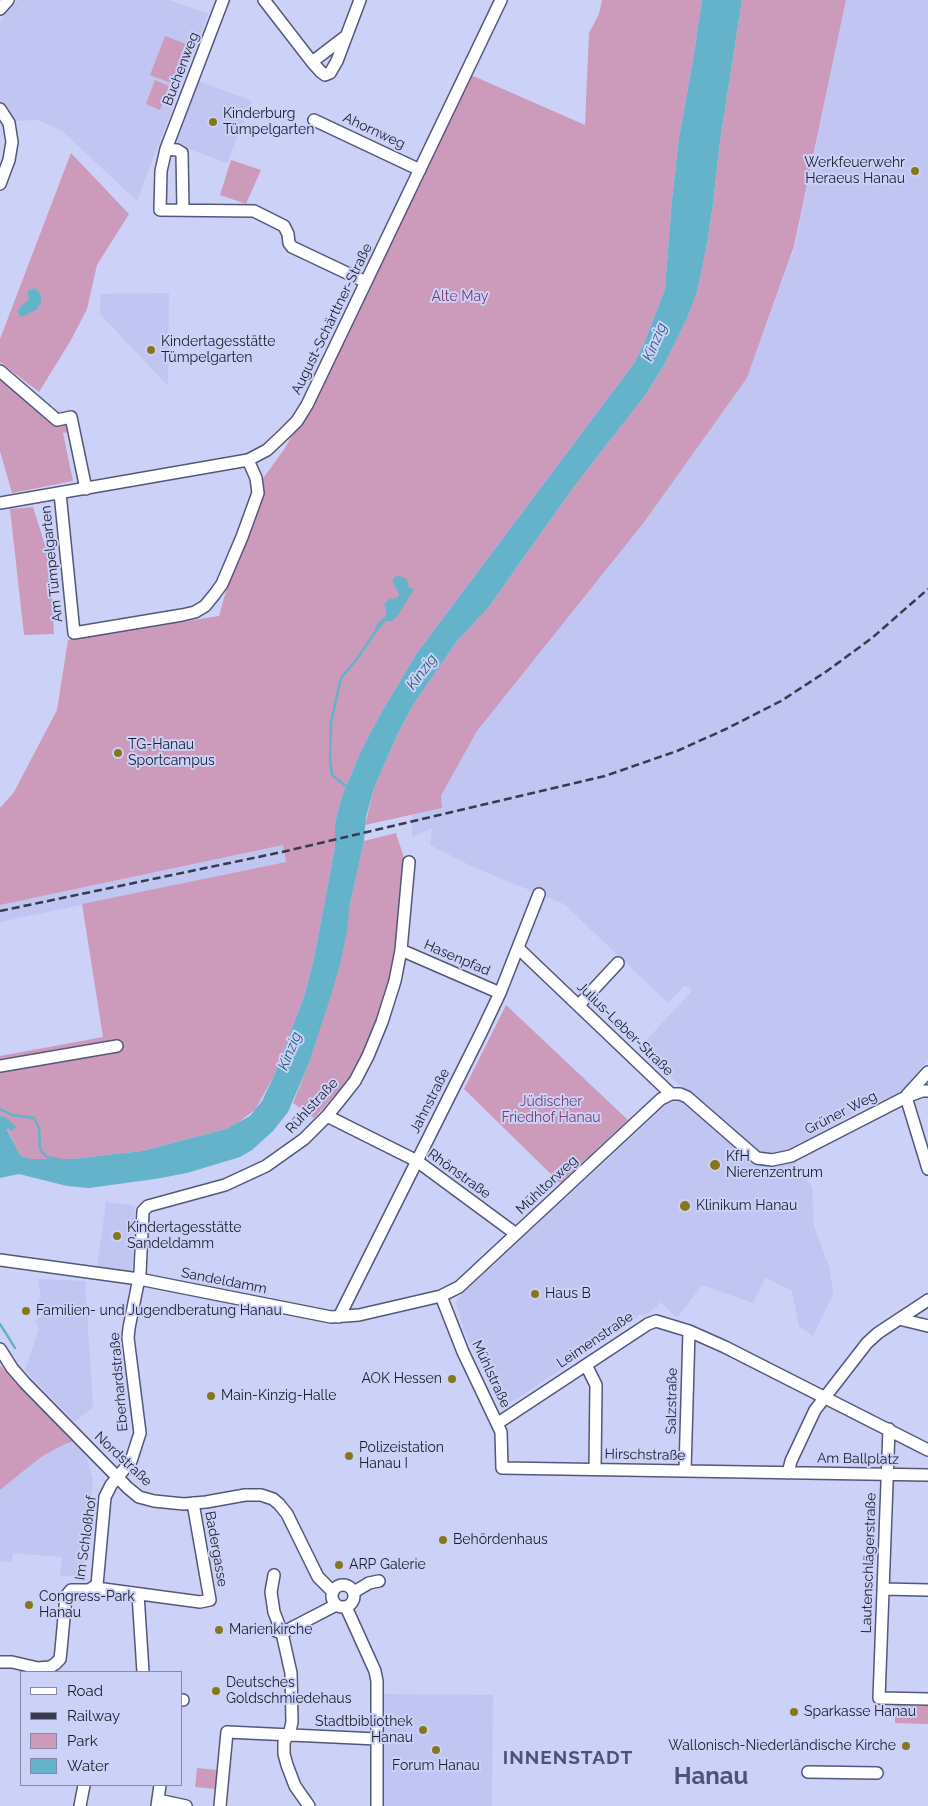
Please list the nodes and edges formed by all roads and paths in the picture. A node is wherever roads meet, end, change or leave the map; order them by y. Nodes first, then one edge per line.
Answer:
1 (8, 0) edge
2 (223, 0) edge
3 (264, 0) edge
4 (360, 0) edge
5 (501, 0) edge
6 (0, 9) edge
7 (348, 34) junction
8 (312, 62) junction
9 (0, 109) edge
10 (314, 120) dead end
11 (166, 149) junction
12 (420, 170) junction
13 (0, 184) edge
14 (184, 210) junction
15 (366, 282) junction
16 (0, 371) edge
17 (248, 460) junction
18 (86, 488) junction
19 (60, 493) junction
20 (0, 503) edge
21 (409, 862) dead end
22 (539, 894) dead end
23 (518, 948) junction
24 (401, 950) junction
25 (618, 962) dead end
26 (500, 993) junction
27 (579, 1005) junction
28 (117, 1046) dead end
29 (0, 1066) edge
30 (928, 1072) edge
31 (928, 1091) edge
32 (671, 1094) junction
33 (906, 1096) junction
34 (327, 1116) junction
35 (790, 1156) joint
36 (417, 1161) junction
37 (928, 1169) edge
38 (516, 1234) junction
39 (0, 1260) edge
40 (139, 1280) junction
41 (441, 1296) junction
42 (928, 1300) edge
43 (339, 1317) junction
44 (899, 1319) junction
45 (928, 1326) edge
46 (689, 1331) junction
47 (0, 1349) edge
48 (586, 1365) junction
49 (825, 1397) junction
50 (498, 1424) junction
51 (888, 1429) junction
52 (928, 1450) edge
53 (502, 1468) joint
54 (595, 1469) junction
55 (685, 1471) junction
56 (788, 1473) junction
57 (887, 1474) junction
58 (928, 1475) edge
59 (118, 1477) junction
60 (193, 1503) junction
61 (274, 1576) dead end
62 (379, 1581) dead end
63 (96, 1588) junction
64 (883, 1589) junction
65 (928, 1590) edge
66 (333, 1592) junction
67 (354, 1592) junction
68 (138, 1594) junction
69 (341, 1606) junction
70 (279, 1632) junction
71 (0, 1662) edge
72 (52, 1670) edge
73 (142, 1671) edge
74 (928, 1699) edge
75 (288, 1735) junction
76 (377, 1739) junction
77 (808, 1772) dead end
78 (877, 1773) dead end
79 (84, 1786) edge
80 (160, 1786) edge
81 (157, 1803) edge
82 (80, 1806) edge
83 (186, 1806) edge
84 (220, 1806) edge
85 (309, 1806) edge
86 (377, 1806) edge

1 - 6 street
2 - 11 street, Buchenweg
3 - 8 street
4 - 7 street
5 - 12 street, August-Schärttner-Straße
7 - 8 street
7 - 8 street
9 - 13 street
10 - 12 street, Ahornweg
11 - 14 street
11 - 14 street, Buchenweg
12 - 15 street, August-Schärttner-Straße
14 - 15 street
15 - 17 street, August-Schärttner-Straße
16 - 18 street
17 - 18 street, August-Schärttner-Straße
17 - 19 street, Am Tümpelgarten
18 - 19 street, August-Schärttner-Straße
19 - 20 street, August-Schärttner-Straße
21 - 24 street, Rühlstraße
22 - 23 street, Jahnstraße
23 - 26 street, Jahnstraße
23 - 27 street, Julius-Leber-Straße
24 - 26 street, Hasenpfad
24 - 34 street, Rühlstraße
25 - 27 street
26 - 36 street, Jahnstraße
27 - 32 street, Julius-Leber-Straße
28 - 29 street
30 - 33 street, Grüner Weg
31 - 33 street, Grüner Weg
32 - 35 street, Julius-Leber-Straße
32 - 38 street, Mühltorweg
33 - 35 street, Grüner Weg
33 - 37 street
34 - 36 street, Rhönstraße
34 - 40 street, Rühlstraße
36 - 38 street, Rhönstraße
36 - 43 street, Jahnstraße
38 - 41 street, Mühltorweg
39 - 40 street, Sandeldamm
40 - 43 street, Sandeldamm
40 - 59 street, Eberhardstraße
41 - 43 street, Sandeldamm
41 - 50 street, Mühlstraße
42 - 44 street
44 - 45 street
44 - 49 street
46 - 48 street, Leimenstraße
46 - 49 street, Leimenstraße
46 - 55 street, Salzstraße
47 - 59 street, Nordstraße
48 - 50 street, Leimenstraße
48 - 54 street
49 - 51 street, Leimenstraße
49 - 56 street
50 - 53 street, Mühlstraße
51 - 52 street, Leimenstraße
51 - 57 street, Lautenschlägerstraße
53 - 54 street, Hirschstraße
54 - 55 street, Hirschstraße
55 - 56 street, Hirschstraße
56 - 57 street, Am Ballplatz
57 - 58 street, Am Ballplatz
57 - 64 street, Lautenschlägerstraße
59 - 60 street, Nordstraße
59 - 63 street, Im Schloßhof
60 - 66 street, Nordstraße
60 - 68 street, Badergasse
61 - 70 street
62 - 67 street
63 - 68 street
63 - 72 street, Im Schloßhof
64 - 65 street
64 - 74 street, Lautenschlägerstraße
66 - 67 street
66 - 69 street
67 - 69 street
68 - 73 street
69 - 70 street
69 - 76 street
70 - 75 street
71 - 72 street
75 - 76 street
75 - 84 street
75 - 85 street
76 - 86 street
77 - 78 street
79 - 82 street
80 - 81 street
81 - 83 street

